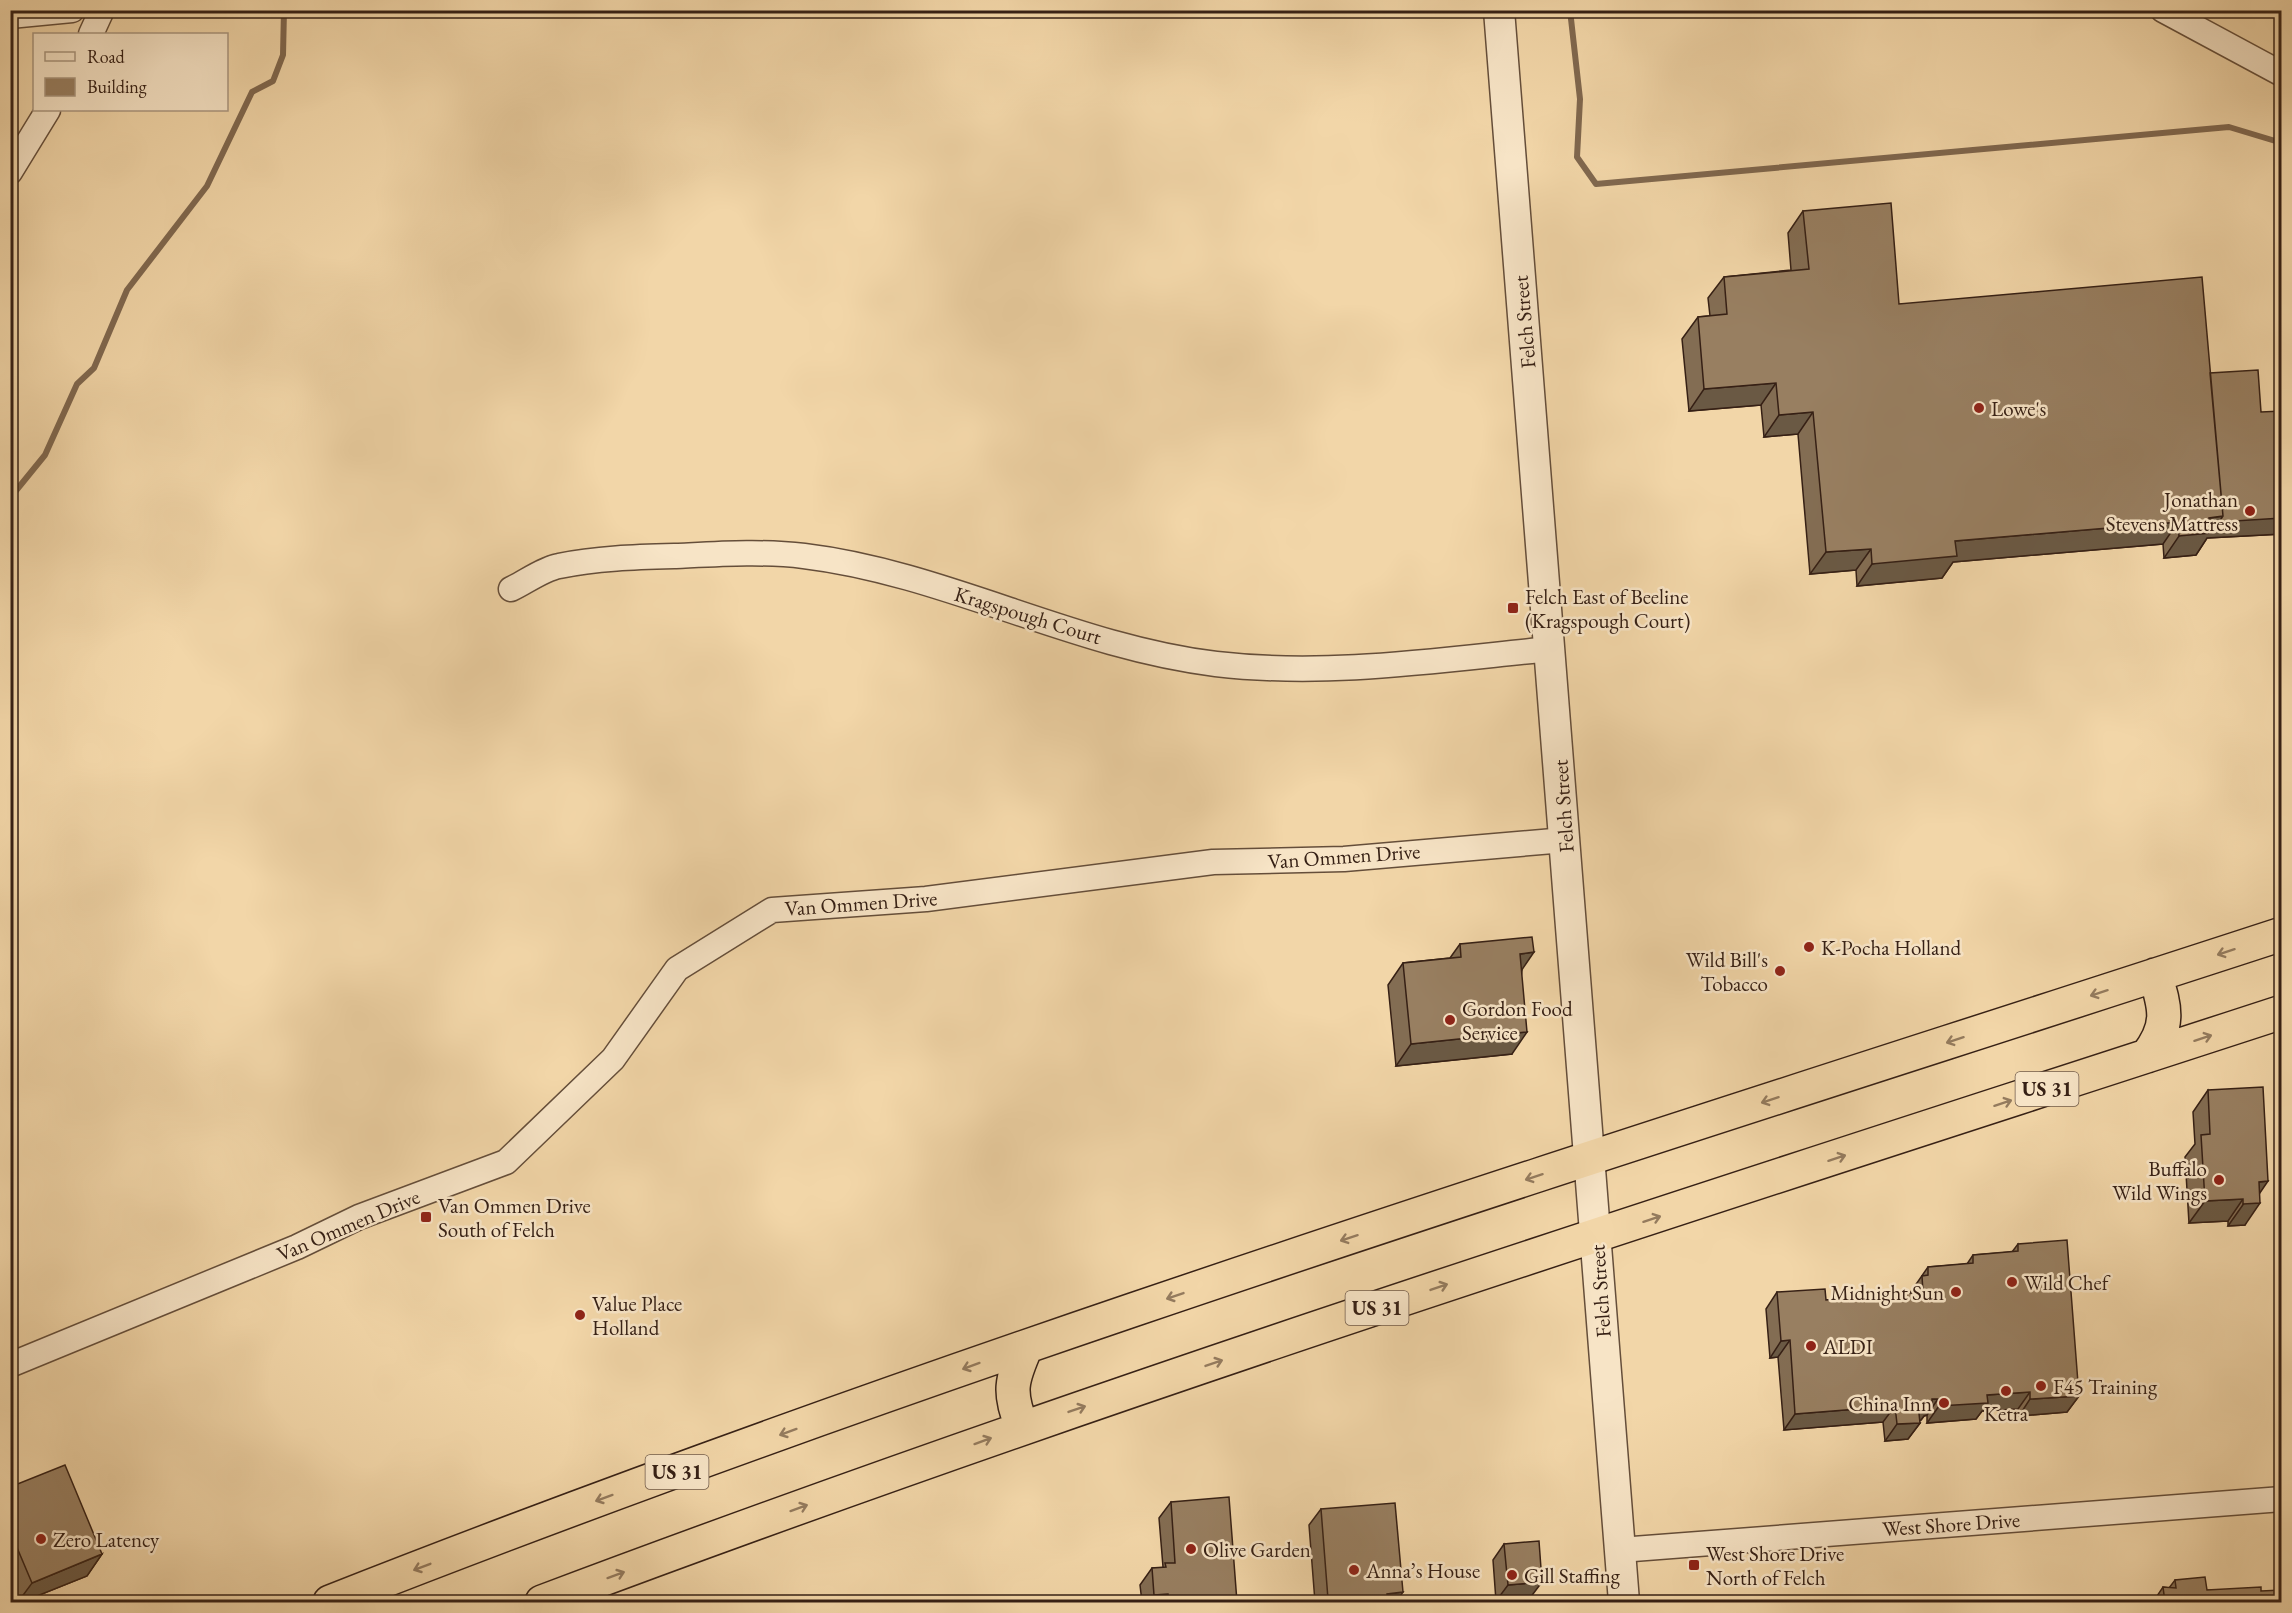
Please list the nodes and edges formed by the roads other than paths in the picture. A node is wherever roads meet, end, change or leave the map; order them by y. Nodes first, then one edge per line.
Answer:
1 (72, 10) edge
2 (102, 10) edge
3 (1499, 10) edge
4 (2163, 10) edge
5 (10, 16) edge
6 (91, 33) edge
7 (2282, 74) edge
8 (47, 111) edge
9 (10, 172) edge
10 (511, 589) dead end
11 (1551, 649) junction
12 (1565, 840) junction
13 (2282, 934) edge
14 (2155, 975) junction
15 (2282, 1012) edge
16 (2148, 1056) junction
17 (1590, 1158) junction
18 (1596, 1236) junction
19 (1026, 1347) junction
20 (10, 1365) edge
21 (1022, 1427) junction
22 (2282, 1499) edge
23 (1620, 1550) junction
24 (330, 1602) edge
25 (542, 1602) edge
26 (1624, 1602) edge

1 - 5 street
2 - 6 street
3 - 11 street, Felch Street
4 - 7 street
8 - 9 street
10 - 11 street, Kragspough Court
11 - 12 street, Felch Street
12 - 17 street, Felch Street
12 - 20 street, Van Ommen Drive
13 -> 14 highway, US 31
14 - 16 highway
14 -> 17 highway, US 31
16 -> 15 highway, US 31
18 -> 16 highway, US 31
17 - 18 street, Felch Street
17 -> 19 highway, US 31
21 -> 18 highway, US 31
18 - 23 street, Felch Street
19 - 21 highway
19 -> 24 highway, US 31
25 -> 21 highway, US 31
22 - 23 street, West Shore Drive
23 - 26 street, Felch Street

